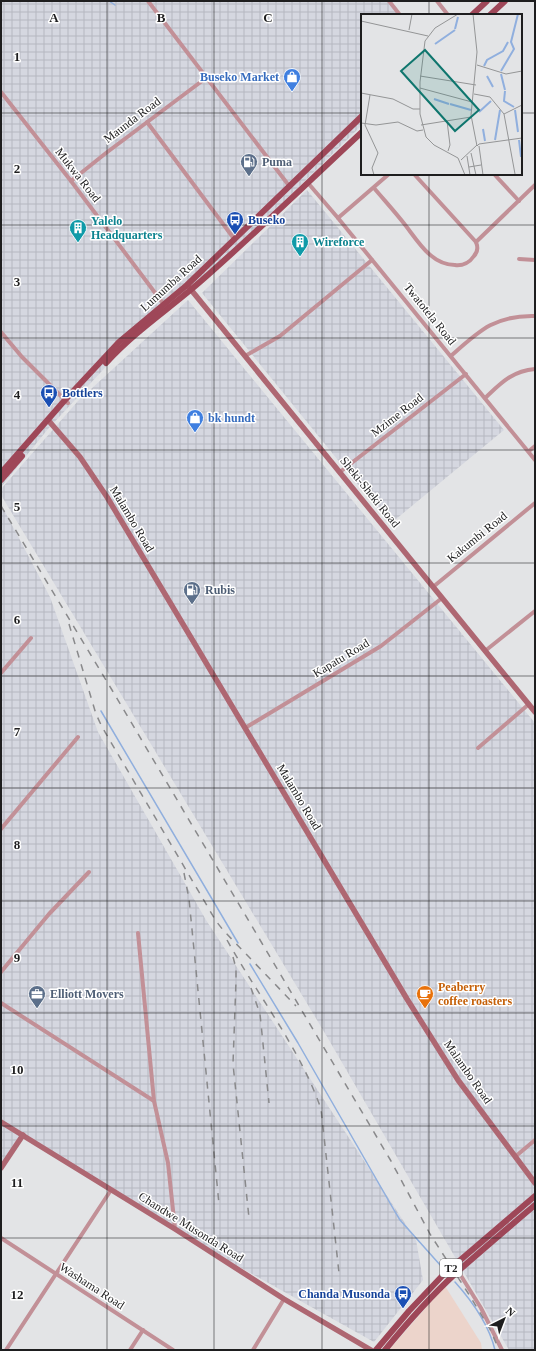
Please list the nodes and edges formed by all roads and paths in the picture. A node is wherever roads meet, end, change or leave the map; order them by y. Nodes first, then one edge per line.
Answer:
1 (148, 1) edge
2 (389, 1) edge
3 (437, 1) edge
4 (487, 1) edge
5 (505, 1) edge
6 (399, 14) edge
7 (447, 14) edge
8 (473, 14) edge
9 (491, 14) edge
10 (206, 78) junction
11 (1, 92) edge
12 (361, 117) edge
13 (146, 122) junction
14 (361, 133) edge
15 (388, 175) edge
16 (415, 175) edge
17 (495, 175) edge
18 (71, 181) junction
19 (308, 183) junction
20 (535, 185) edge
21 (290, 187) junction
22 (374, 188) junction
23 (519, 201) junction
24 (338, 218) junction
25 (235, 240) junction
26 (476, 242) junction
27 (519, 259) dead end
28 (372, 260) junction
29 (535, 260) edge
30 (189, 287) junction
31 (166, 307) junction
32 (535, 316) edge
33 (1, 332) edge
34 (245, 356) junction
35 (451, 356) junction
36 (535, 369) edge
37 (466, 374) junction
38 (485, 398) junction
39 (67, 402) junction
40 (49, 421) junction
41 (535, 446) edge
42 (529, 452) junction
43 (535, 460) edge
44 (340, 472) junction
45 (1, 473) edge
46 (1, 480) edge
47 (535, 503) edge
48 (433, 587) junction
49 (442, 598) junction
50 (535, 611) edge
51 (31, 638) dead end
52 (485, 651) junction
53 (1, 673) edge
54 (529, 704) junction
55 (535, 712) edge
56 (245, 728) junction
57 (78, 737) dead end
58 (478, 748) dead end
59 (1, 829) edge
60 (89, 872) dead end
61 (138, 934) dead end
62 (1, 972) edge
63 (1, 1003) edge
64 (154, 1101) junction
65 (1, 1122) edge
66 (22, 1135) junction
67 (535, 1140) edge
68 (516, 1156) junction
69 (1, 1168) edge
70 (535, 1183) edge
71 (111, 1190) junction
72 (535, 1196) edge
73 (535, 1205) edge
74 (175, 1229) junction
75 (1, 1238) edge
76 (458, 1271) junction
77 (56, 1274) junction
78 (284, 1299) junction
79 (143, 1330) junction
80 (6, 1350) edge
81 (130, 1350) edge
82 (173, 1350) edge
83 (253, 1350) edge
84 (371, 1350) edge
85 (376, 1350) edge
86 (385, 1350) edge
87 (502, 1350) edge

1 - 10 street
2 - 6 street
3 - 7 street
4 - 8 main road
5 - 9 main road
10 - 13 street, Maunda Road
10 - 21 street
11 - 18 street, Mukwa Road
12 - 21 main road, Lumumba Road
13 - 18 street, Maunda Road
13 - 25 street
14 - 19 main road, Lumumba Road
15 - 22 street
16 - 26 street
17 - 23 street
18 - 31 street, Mukwa Road
19 - 24 street, Twatotela Road
19 - 30 main road, Lumumba Road
20 - 23 street
21 - 25 main road, Lumumba Road
22 - 24 street
22 - 26 street
23 - 26 street
24 - 28 street, Twatotela Road
25 - 30 main road, Lumumba Road
27 - 29 street
28 - 34 street
28 - 35 street, Twatotela Road
30 - 31 main road, Lumumba Road
30 - 34 street, Sheki-Sheki Road
31 - 39 main road, Lumumba Road
32 - 35 street
33 - 39 street
34 - 44 street, Sheki-Sheki Road
35 - 37 street, Twatotela Road
36 - 38 street
37 - 38 street, Twatotela Road
37 - 44 street, Mzime Road
38 - 42 street, Twatotela Road
39 - 40 main road, Lumumba Road
40 - 45 main road, Lumumba Road
40 - 46 main road, Lumumba Road
40 - 56 street, Malambo Road
41 - 42 street
42 - 43 street, Twatotela Road
44 - 48 street, Sheki-Sheki Road
47 - 48 street, Kakumbi Road
48 - 49 street, Sheki-Sheki Road
49 - 52 street, Sheki-Sheki Road
49 - 56 street, Kapatu Road
50 - 52 street
51 - 53 street
52 - 54 street, Sheki-Sheki Road
54 - 55 street, Sheki-Sheki Road
54 - 58 street
56 - 68 street, Malambo Road
57 - 59 street
60 - 62 street
61 - 64 street
63 - 64 street
64 - 74 street
65 - 66 street, Chandwe Musonda Road
66 - 69 street
66 - 71 street, Chandwe Musonda Road
67 - 68 street
68 - 70 street, Malambo Road
71 - 74 street, Chandwe Musonda Road
71 - 77 street
72 - 85 main road, T2
73 - 76 main road, T2
74 - 78 street, Chandwe Musonda Road
75 - 77 street, Washama Road
76 - 86 main road, T2
76 - 87 street
77 - 79 street, Washama Road
77 - 80 street
78 - 83 street
78 - 84 street, Chandwe Musonda Road
79 - 81 street
79 - 82 street, Washama Road

